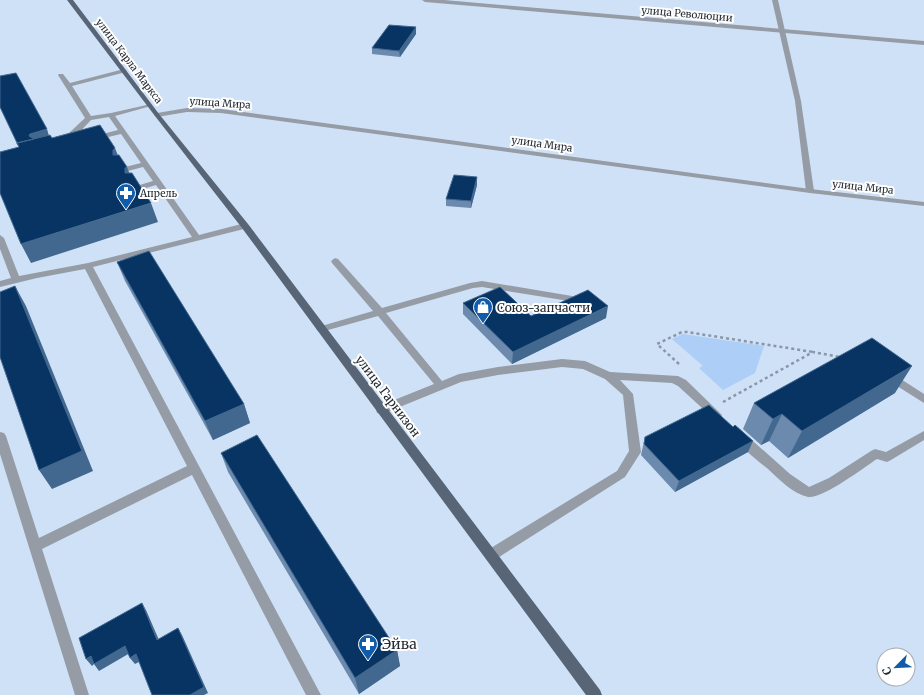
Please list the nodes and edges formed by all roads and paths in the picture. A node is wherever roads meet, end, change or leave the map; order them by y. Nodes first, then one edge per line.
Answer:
1 (70, 0) edge
2 (425, 0) edge
3 (775, 0) edge
4 (781, 31) junction
5 (924, 43) edge
6 (124, 71) junction
7 (61, 75) dead end
8 (68, 84) junction
9 (150, 105) junction
10 (111, 115) junction
11 (157, 115) junction
12 (89, 118) junction
13 (123, 131) junction
14 (61, 140) edge
15 (84, 142) edge
16 (145, 164) junction
17 (124, 170) edge
18 (158, 182) junction
19 (136, 189) edge
20 (810, 191) junction
21 (924, 204) edge
22 (245, 226) junction
23 (0, 238) edge
24 (197, 238) junction
25 (335, 261) dead end
26 (88, 266) junction
27 (16, 280) junction
28 (0, 284) edge
29 (569, 298) edge
30 (380, 312) junction
31 (321, 329) junction
32 (813, 352) junction
33 (846, 358) edge
34 (681, 366) dead end
35 (880, 368) edge
36 (609, 376) junction
37 (441, 386) junction
38 (924, 399) edge
39 (721, 402) dead end
40 (381, 410) junction
41 (924, 435) edge
42 (0, 436) edge
43 (195, 468) junction
44 (35, 546) junction
45 (491, 555) junction
46 (82, 695) edge
47 (314, 695) edge
48 (595, 695) edge

1 - 6 main road, улица Карла Маркса
2 - 4 street, улица Революции
3 - 4 street
4 - 5 street, улица Революции
4 - 20 street
6 - 8 street
6 - 9 main road, улица Карла Маркса
7 - 8 street
8 - 12 street
9 - 10 street
9 - 11 main road, улица Карла Маркса
10 - 12 street
10 - 13 street
11 - 20 street, улица Мира
11 - 22 main road, улица Гарнизон
12 - 14 street
13 - 15 street
13 - 16 street
16 - 17 street
16 - 18 street
18 - 19 street
18 - 24 street
20 - 21 street, улица Мира
22 - 24 street
22 - 31 main road, улица Гарнизон
23 - 27 street
24 - 26 street
25 - 30 street
26 - 27 street
26 - 43 street
27 - 28 street
29 - 30 street
30 - 31 street
30 - 37 street
31 - 40 main road, улица Гарнизон
32 - 33 path
32 - 34 path
32 - 39 path
35 - 38 street
36 - 37 street
36 - 41 street
36 - 45 street
37 - 40 street
40 - 45 main road, улица Гарнизон
42 - 44 street
43 - 44 street
43 - 47 street
44 - 46 street
45 - 48 main road, улица Гарнизон

